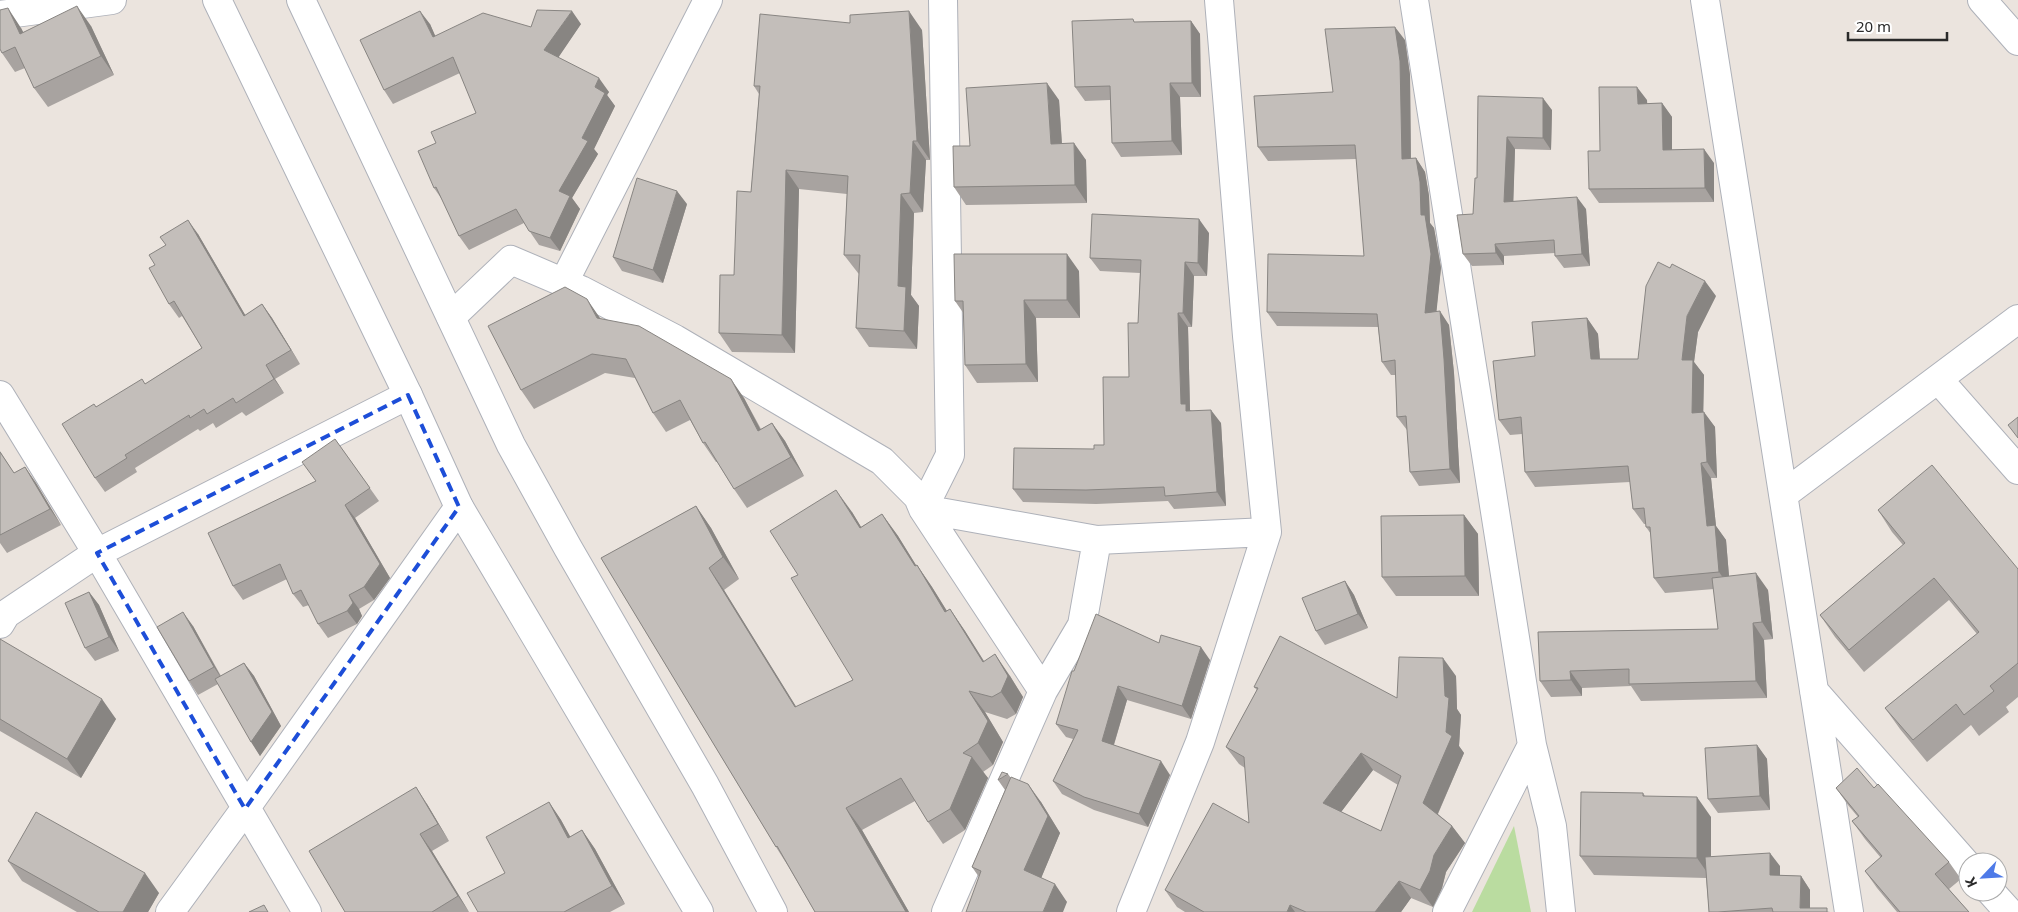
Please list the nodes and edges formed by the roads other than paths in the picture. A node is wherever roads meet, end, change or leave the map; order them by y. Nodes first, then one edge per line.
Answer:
1 (112, 0) edge
2 (217, 0) edge
3 (301, 0) edge
4 (708, 0) edge
5 (943, 0) edge
6 (1219, 0) edge
7 (1414, 0) edge
8 (1705, 0) edge
9 (1982, 0) edge
10 (0, 15) edge
11 (2018, 41) edge
12 (564, 282) junction
13 (452, 317) junction
14 (2018, 319) edge
15 (1938, 379) junction
16 (0, 395) edge
17 (408, 395) junction
18 (2018, 470) edge
19 (1783, 495) junction
20 (459, 507) junction
21 (923, 509) junction
22 (1267, 532) junction
23 (1097, 540) junction
24 (97, 553) junction
25 (0, 624) edge
26 (1043, 691) junction
27 (1814, 691) junction
28 (1532, 745) junction
29 (245, 809) junction
30 (1958, 855) edge
31 (2000, 902) edge
32 (170, 912) edge
33 (307, 912) edge
34 (700, 912) edge
35 (773, 912) edge
36 (946, 912) edge
37 (1131, 912) edge
38 (1447, 912) edge
39 (1561, 912) edge
40 (1849, 912) edge
41 (2009, 912) edge

1 - 10 street
2 - 17 street
3 - 13 street
4 - 12 street
5 - 21 street
6 - 22 street
7 - 28 street
8 - 19 street
9 - 11 street
12 - 13 street
12 - 21 street
13 - 35 street
14 - 15 street
15 - 18 street
15 - 19 street
16 - 24 street
17 - 20 street
17 - 24 street
19 - 27 street
20 - 29 street
20 - 34 street
21 - 23 street
21 - 26 street
22 - 23 street
22 - 37 street
23 - 26 street
24 - 25 street
24 - 29 street
26 - 36 street
27 - 30 street
27 - 40 street
28 - 38 street
28 - 39 street
29 - 32 street
29 - 33 street
31 - 41 street

